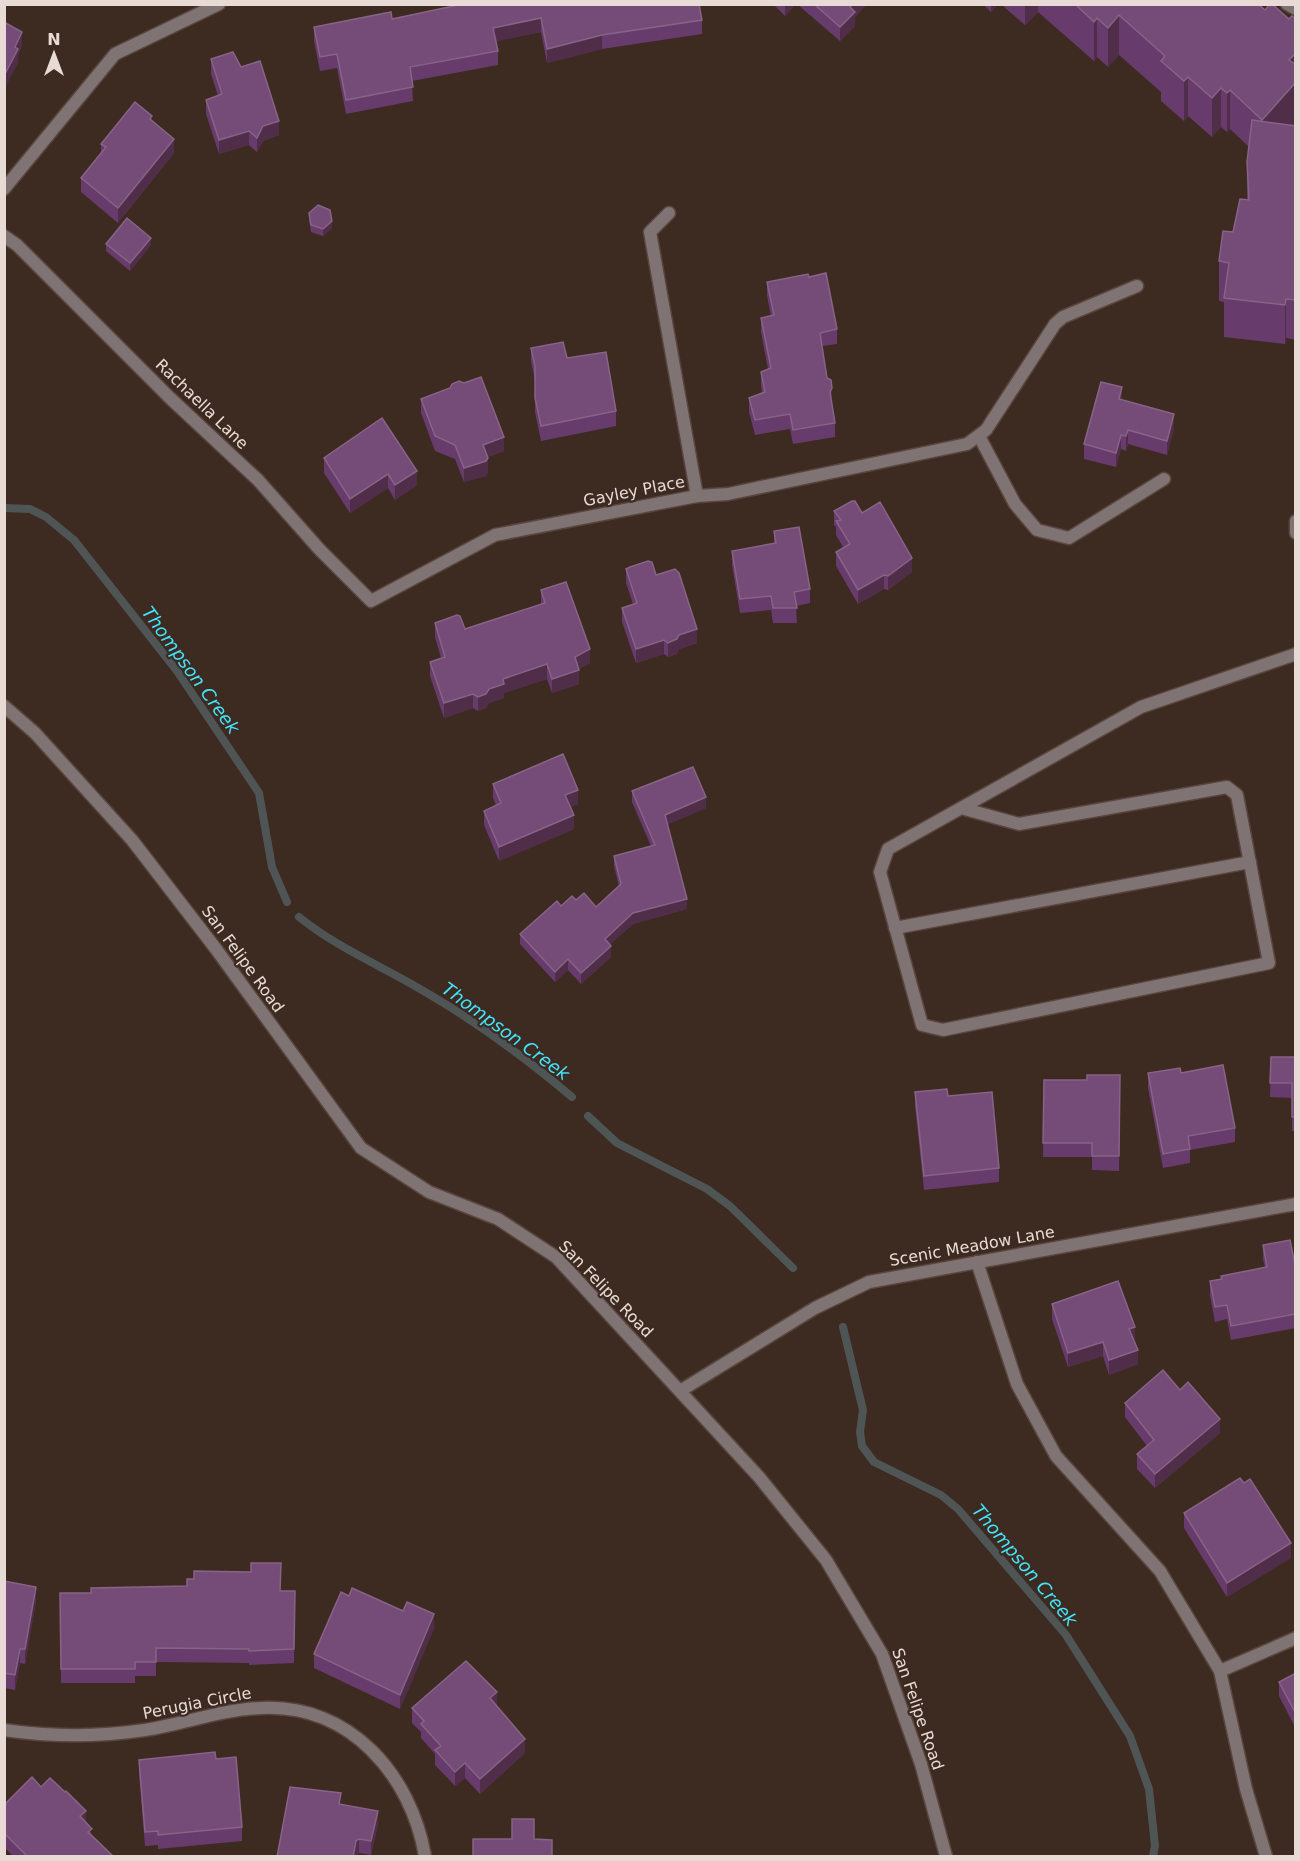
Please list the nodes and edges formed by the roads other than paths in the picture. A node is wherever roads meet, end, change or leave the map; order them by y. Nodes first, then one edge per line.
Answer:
1 (219, 4) edge
2 (1287, 4) edge
3 (1296, 9) edge
4 (4, 189) edge
5 (669, 213) dead end
6 (4, 236) edge
7 (1137, 286) dead end
8 (978, 436) junction
9 (1164, 479) dead end
10 (698, 496) junction
11 (1296, 521) edge
12 (1296, 533) edge
13 (371, 601) joint
14 (1296, 654) edge
15 (4, 706) edge
16 (961, 808) junction
17 (1250, 862) junction
18 (895, 928) junction
19 (1296, 1204) edge
20 (977, 1262) junction
21 (680, 1391) junction
22 (1296, 1638) edge
23 (1220, 1671) junction
24 (4, 1730) edge
25 (425, 1857) edge
26 (946, 1857) edge
27 (1266, 1857) edge

1 - 4 street
2 - 3 street
5 - 10 street, Gayley Place
6 - 13 street, Rachaella Lane
7 - 8 street
8 - 9 street
8 - 10 street
10 - 13 street, Gayley Place
11 - 12 street
14 - 16 street
15 - 21 street, San Felipe Road
16 - 17 street
16 - 18 street
17 - 18 street
17 - 18 street
19 - 20 street, Scenic Meadow Lane
20 - 21 street, Scenic Meadow Lane
20 - 23 street
21 - 26 street, San Felipe Road
22 - 23 street
23 - 27 street
24 - 25 street, Perugia Circle

